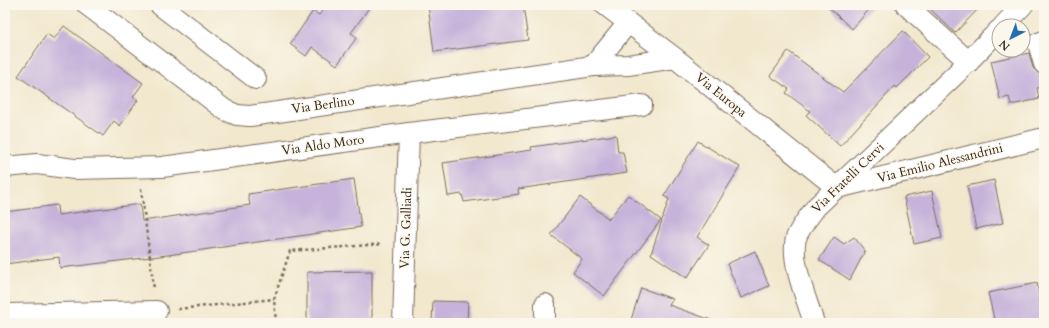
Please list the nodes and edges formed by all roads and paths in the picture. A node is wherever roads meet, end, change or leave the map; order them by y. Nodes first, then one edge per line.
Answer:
1 (160, 5) edge
2 (605, 5) edge
3 (906, 5) edge
4 (1023, 5) edge
5 (95, 7) edge
6 (1011, 18) edge
7 (628, 23) junction
8 (991, 39) edge
9 (1044, 41) edge
10 (675, 58) junction
11 (969, 62) junction
12 (1044, 64) edge
13 (593, 66) junction
14 (256, 79) dead end
15 (642, 105) dead end
16 (409, 133) junction
17 (1044, 138) edge
18 (5, 167) edge
19 (138, 168) junction
20 (837, 188) junction
21 (406, 242) junction
22 (274, 298) junction
23 (157, 311) junction
24 (5, 314) edge
25 (276, 323) edge
26 (403, 323) edge
27 (814, 323) edge

1 - 14 street
2 - 7 street, Via Europa
3 - 11 street
4 - 6 street
5 - 13 street, Via Berlino
7 - 10 street, Via Europa
7 - 13 street
8 - 11 street, Via Fratelli Cervi
9 - 12 street
10 - 13 street, Via Berlino
10 - 20 street, Via Europa
11 - 20 street, Via Fratelli Cervi
15 - 16 street, Via Aldo Moro
16 - 19 street, Via Aldo Moro
16 - 21 street, Via G. Galliadi
17 - 20 street, Via Emilio Alessandrini
18 - 19 street, Via Aldo Moro
19 - 23 path
20 - 27 street, Via Fratelli Cervi
21 - 22 path
21 - 26 street, Via G. Galliadi
22 - 23 path
22 - 25 path
23 - 24 street

